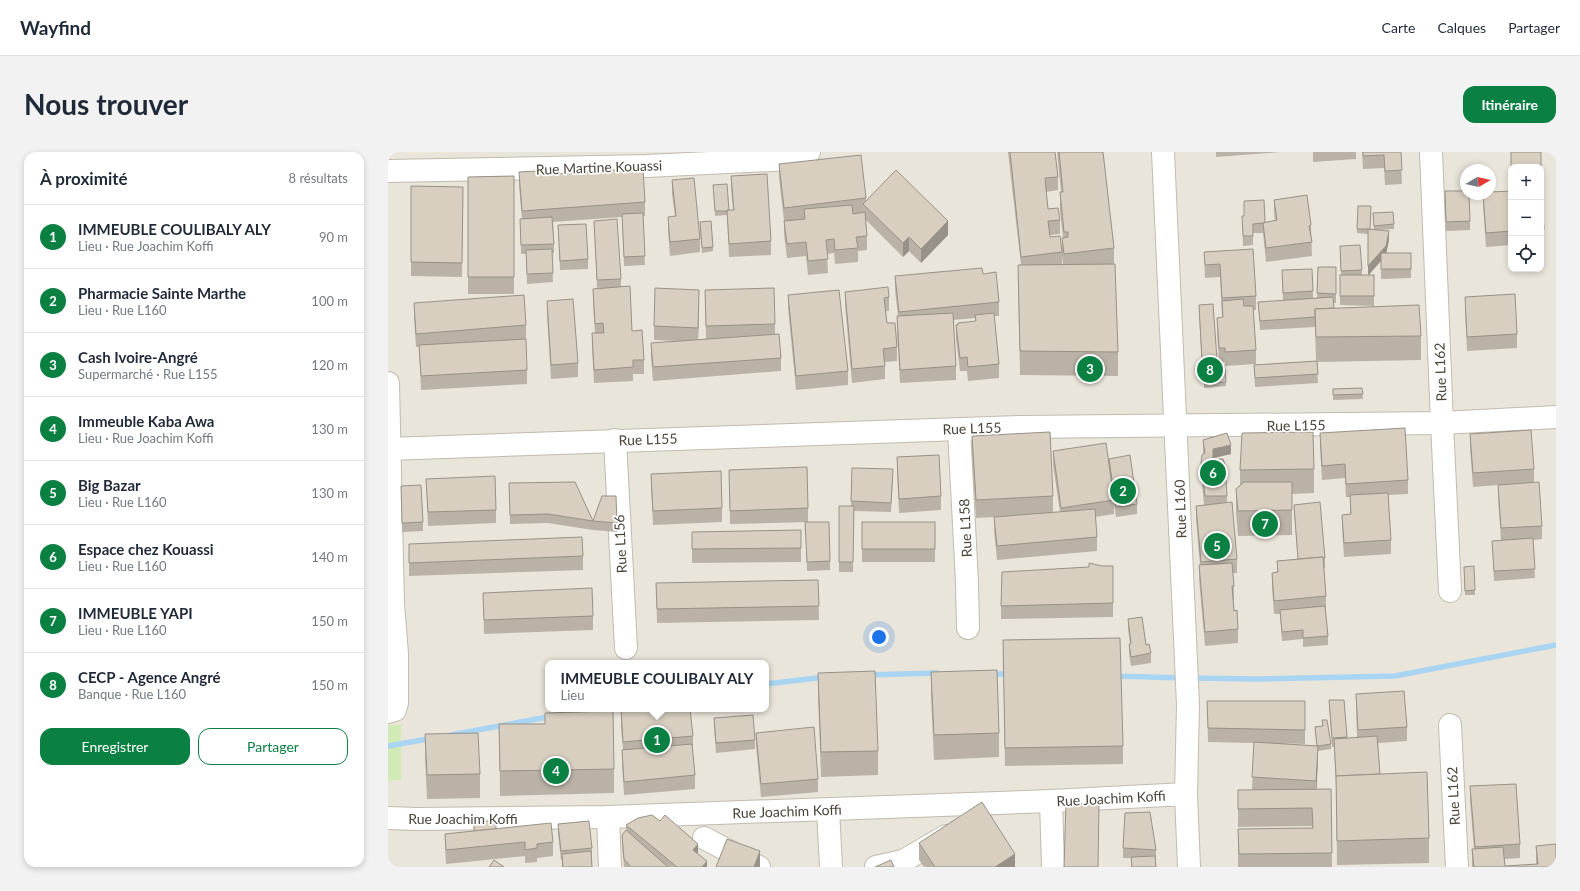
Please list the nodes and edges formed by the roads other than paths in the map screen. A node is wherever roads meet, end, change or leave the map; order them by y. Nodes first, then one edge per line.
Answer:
1 (809, 152) edge
2 (1163, 152) edge
3 (1431, 152) edge
4 (388, 171) edge
5 (388, 383) edge
6 (1556, 417) edge
7 (1442, 423) junction
8 (1176, 426) junction
9 (959, 429) junction
10 (615, 440) junction
11 (389, 449) edge
12 (1450, 591) dead end
13 (968, 628) dead end
14 (626, 648) dead end
15 (388, 712) edge
16 (1450, 725) dead end
17 (1186, 794) junction
18 (1051, 801) junction
19 (828, 810) junction
20 (608, 817) junction
21 (388, 818) edge
22 (956, 831) edge
23 (704, 838) dead end
24 (610, 867) edge
25 (759, 867) edge
26 (831, 867) edge
27 (876, 867) edge
28 (1053, 867) edge
29 (1189, 867) edge
30 (1457, 867) edge

1 - 4 street, Rue Martine Kouassi
2 - 8 street, Rue L160
3 - 7 street, Rue L162
5 - 11 street
6 - 7 street, Rue L155
7 - 8 street, Rue L155
7 - 12 street, Rue L162
8 - 9 street, Rue L155
8 - 17 street, Rue L160
9 - 10 street, Rue L155
9 - 13 street, Rue L158
10 - 11 street, Rue L155
10 - 14 street, Rue L156
11 - 15 street
16 - 30 street, Rue L162
17 - 18 street, Rue Joachim Koffi
17 - 29 street, Rue L160
18 - 19 street, Rue Joachim Koffi
18 - 28 street
19 - 20 street, Rue Joachim Koffi
19 - 26 street
20 - 21 street, Rue Joachim Koffi
20 - 24 street
22 - 27 street
23 - 25 street

